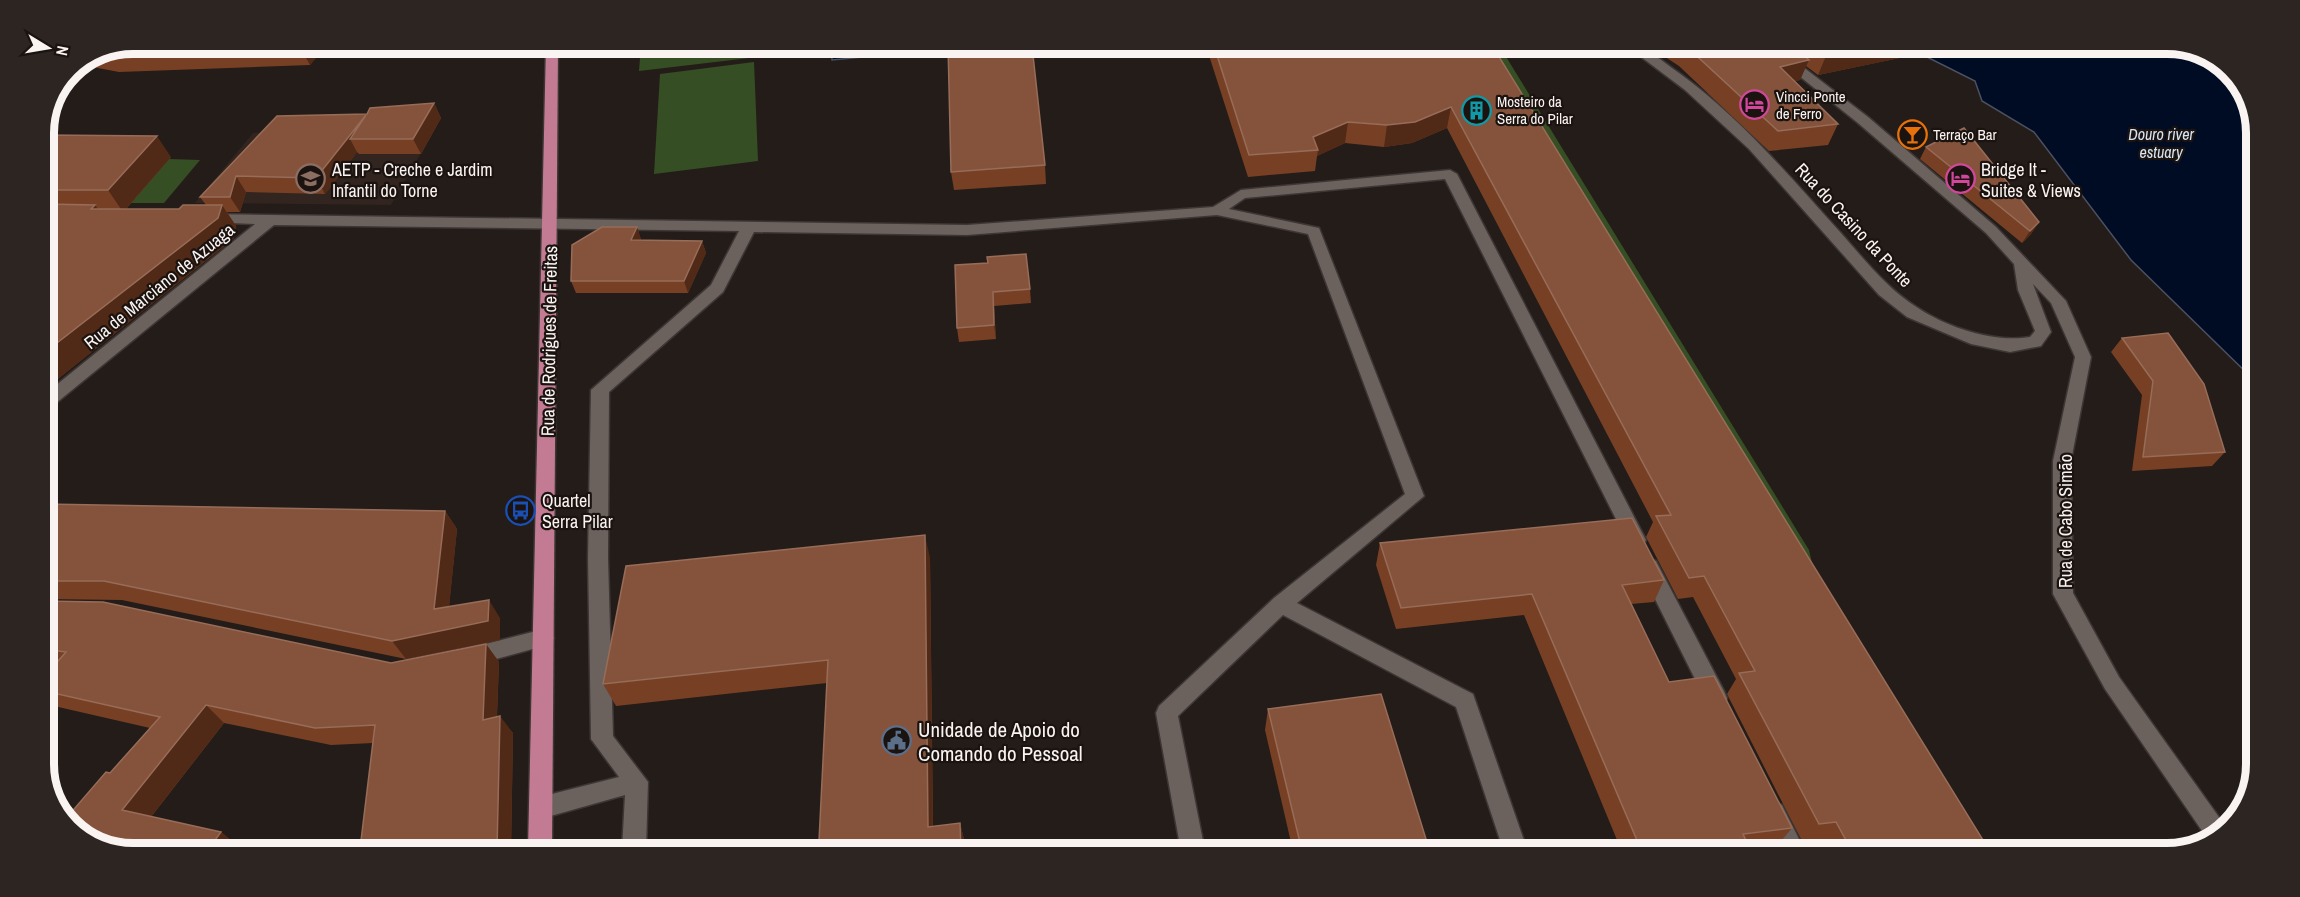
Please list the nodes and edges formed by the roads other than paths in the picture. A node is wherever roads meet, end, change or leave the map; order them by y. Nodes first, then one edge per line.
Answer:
1 (552, 54) edge
2 (1644, 54) edge
3 (1778, 54) edge
4 (1217, 211) junction
5 (187, 219) edge
6 (270, 220) junction
7 (551, 223) junction
8 (749, 226) junction
9 (2021, 265) junction
10 (54, 396) edge
11 (1281, 604) junction
12 (544, 638) junction
13 (449, 661) edge
14 (1724, 715) edge
15 (637, 782) junction
16 (1767, 800) edge
17 (540, 808) junction
18 (2213, 828) edge
19 (540, 843) edge
20 (634, 843) edge
21 (1191, 843) edge
22 (1513, 843) edge
23 (1789, 843) edge

1 - 7 main road, Rua de Rodrigues de Freitas
2 - 9 street, Rua do Casino da Ponte
3 - 9 street, Rua de Cabo Simão
4 - 8 street
4 - 11 street
4 - 14 street
5 - 6 street
6 - 7 street
6 - 10 street, Rua de Marciano de Azuaga
7 - 8 street
7 - 12 main road, Rua de Rodrigues de Freitas
8 - 15 street
9 - 18 street, Rua de Cabo Simão
11 - 21 street
11 - 22 street
12 - 13 street
12 - 17 main road, Rua de Rodrigues de Freitas
15 - 17 street
15 - 20 street
16 - 23 street
17 - 19 main road, Rua de Rodrigues de Freitas

